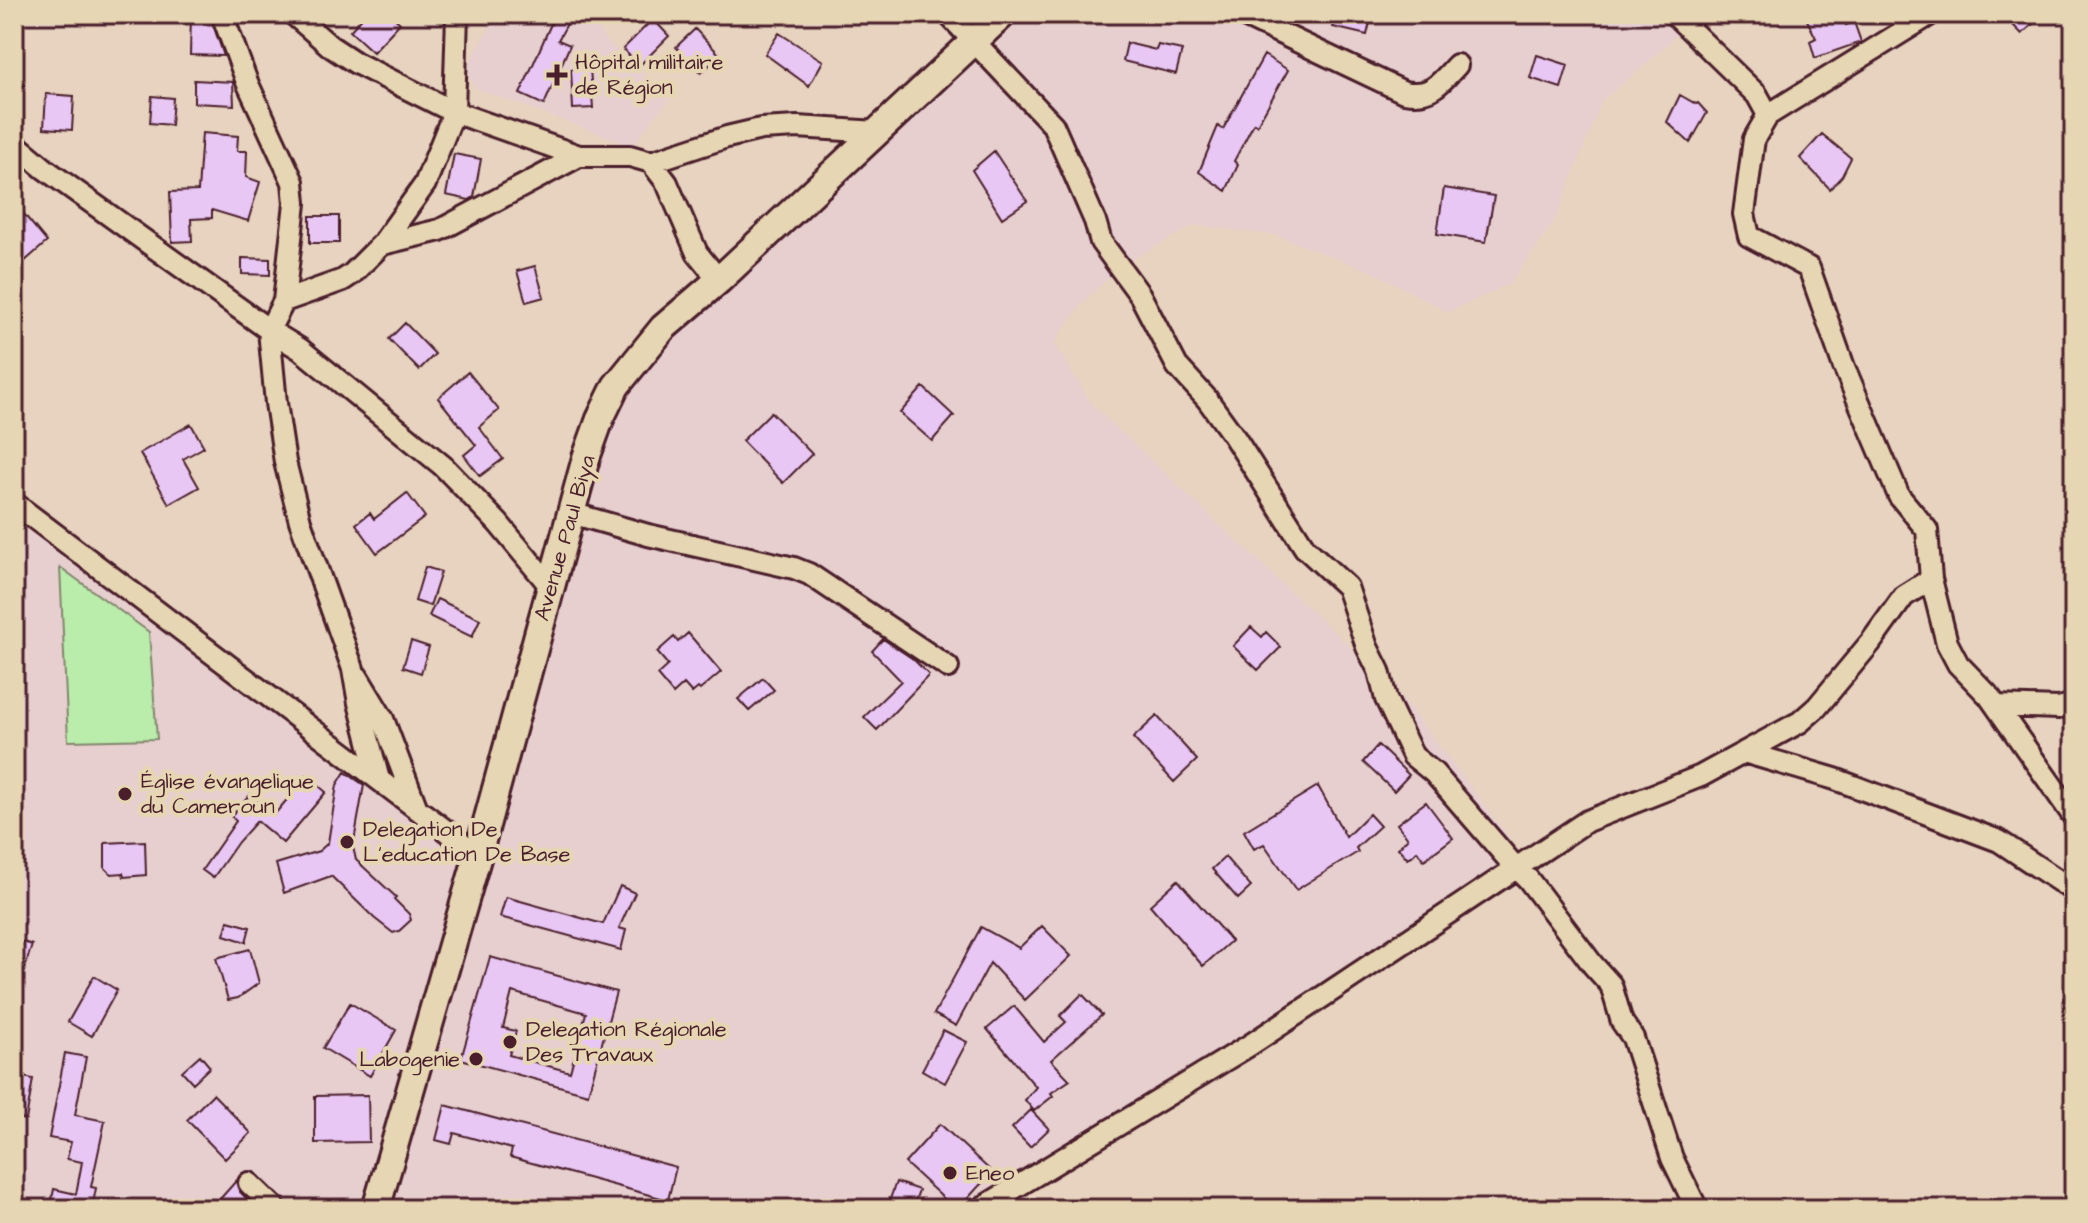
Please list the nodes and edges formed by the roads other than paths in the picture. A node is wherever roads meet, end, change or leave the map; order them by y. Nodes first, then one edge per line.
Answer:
1 (222, 14) edge
2 (293, 14) edge
3 (457, 14) edge
4 (948, 14) edge
5 (1003, 14) edge
6 (1240, 14) edge
7 (1674, 14) edge
8 (1931, 14) edge
9 (973, 41) junction
10 (1457, 65) dead end
11 (454, 112) junction
12 (1768, 115) junction
13 (878, 132) junction
14 (14, 143) edge
15 (579, 156) junction
16 (651, 162) junction
17 (382, 244) junction
18 (719, 280) junction
19 (284, 301) junction
20 (269, 330) junction
21 (14, 503) edge
22 (571, 513) junction
23 (1931, 579) junction
24 (551, 587) junction
25 (948, 667) dead end
26 (353, 669) junction
27 (2074, 704) edge
28 (1996, 706) junction
29 (1747, 753) junction
30 (379, 780) junction
31 (417, 809) junction
32 (2074, 817) edge
33 (478, 855) junction
34 (1518, 869) junction
35 (2074, 891) edge
36 (249, 1183) dead end
37 (276, 1209) edge
38 (376, 1209) edge
39 (980, 1209) edge
40 (1697, 1209) edge

1 - 19 street
2 - 11 street
3 - 11 street
4 - 9 street
5 - 9 main road, Avenue Paul Biya
6 - 10 street
7 - 12 street
8 - 12 street
9 - 13 main road, Avenue Paul Biya
9 - 34 street
11 - 15 street
11 - 17 street
12 - 23 street
13 - 16 street
13 - 18 main road, Avenue Paul Biya
14 - 20 street
15 - 16 street
15 - 17 street
16 - 18 street
17 - 19 street
18 - 22 main road, Avenue Paul Biya
19 - 20 street
20 - 24 street
20 - 26 street
21 - 30 street
22 - 24 main road, Avenue Paul Biya
22 - 25 street
23 - 28 street
23 - 29 street
24 - 33 main road, Avenue Paul Biya
26 - 30 street
26 - 31 street
27 - 28 street
28 - 32 street
29 - 34 street
29 - 35 street
30 - 31 street
31 - 33 street
33 - 38 main road, Avenue Paul Biya
34 - 39 street
34 - 40 street
36 - 37 street

